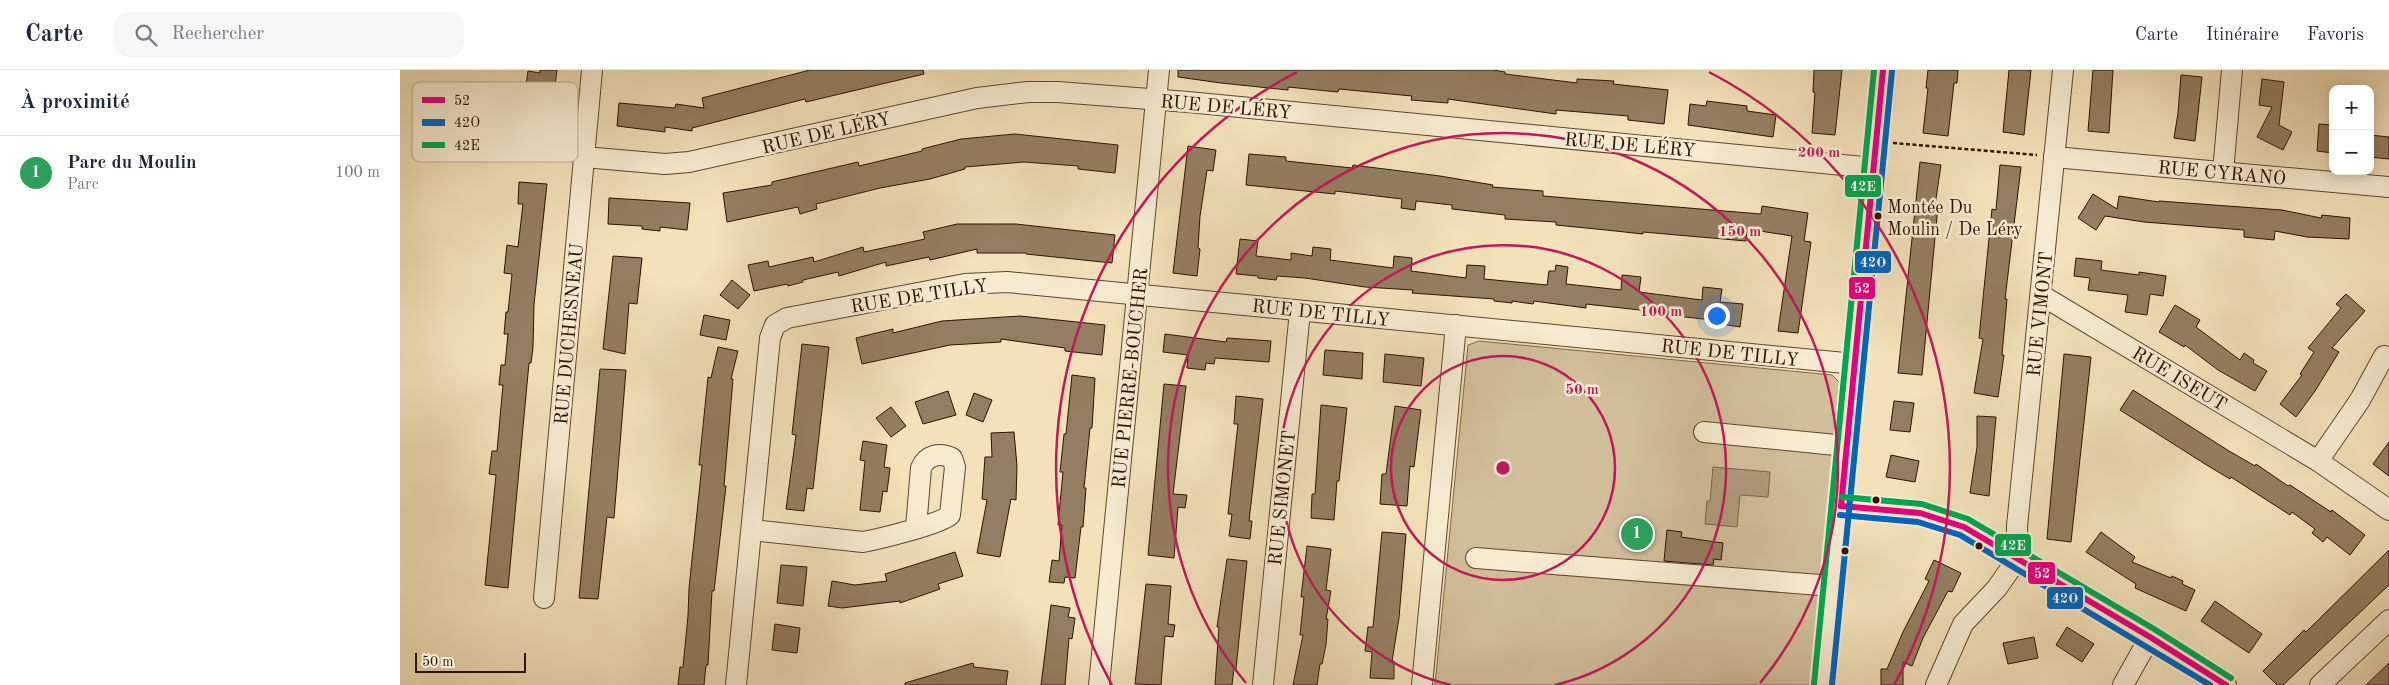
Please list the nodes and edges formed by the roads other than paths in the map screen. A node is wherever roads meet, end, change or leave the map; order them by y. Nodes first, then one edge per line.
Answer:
1 (592, 70) edge
2 (1159, 70) edge
3 (1883, 70) edge
4 (2063, 70) edge
5 (2232, 70) edge
6 (1156, 100) junction
7 (584, 157) junction
8 (2054, 157) junction
9 (1874, 168) junction
10 (2223, 172) junction
11 (2389, 187) edge
12 (1138, 294) junction
13 (2041, 295) junction
14 (1300, 310) junction
15 (1456, 326) junction
16 (2384, 356) dead end
17 (1855, 364) junction
18 (1704, 432) dead end
19 (1846, 446) junction
20 (2318, 461) junction
21 (1840, 506) junction
22 (2389, 510) edge
23 (916, 528) dead end
24 (752, 530) junction
25 (2016, 557) junction
26 (1476, 558) dead end
27 (1833, 586) junction
28 (544, 598) dead end
29 (2389, 620) edge
30 (2150, 637) junction
31 (736, 685) edge
32 (1099, 685) edge
33 (1263, 685) edge
34 (1422, 685) edge
35 (1823, 685) edge
36 (1936, 685) edge
37 (2123, 685) edge
38 (2226, 685) edge
39 (2320, 685) edge

1 - 7 street, RUE DUCHESNEAU
2 - 6 street, RUE PIERRE-BOUCHER
3 - 9 street
4 - 8 street, RUE VIMONT
5 - 10 street
6 - 7 street, RUE DE LÉRY
6 - 9 street, RUE DE LÉRY
6 - 12 street, RUE PIERRE-BOUCHER
7 - 28 street, RUE DUCHESNEAU
8 - 10 street, RUE CYRANO
8 - 13 street, RUE VIMONT
9 - 17 street
10 - 11 street, RUE CYRANO
12 - 14 street, RUE DE TILLY
12 - 24 street, RUE DE TILLY
12 - 32 street, RUE PIERRE-BOUCHER
13 - 20 street, RUE ISEUT
13 - 25 street, RUE VIMONT
14 - 15 street, RUE DE TILLY
14 - 33 street, RUE SIMONET
15 - 17 street, RUE DE TILLY
15 - 34 street
16 - 20 street
17 - 19 street
18 - 19 street
19 - 21 street
20 - 22 street, RUE ISEUT
21 - 25 street
21 - 27 street
23 - 24 street
24 - 31 street, RUE DE TILLY
25 - 30 street
25 - 36 street
26 - 27 street
27 - 35 street
29 - 39 street
30 - 37 street
30 - 38 street

